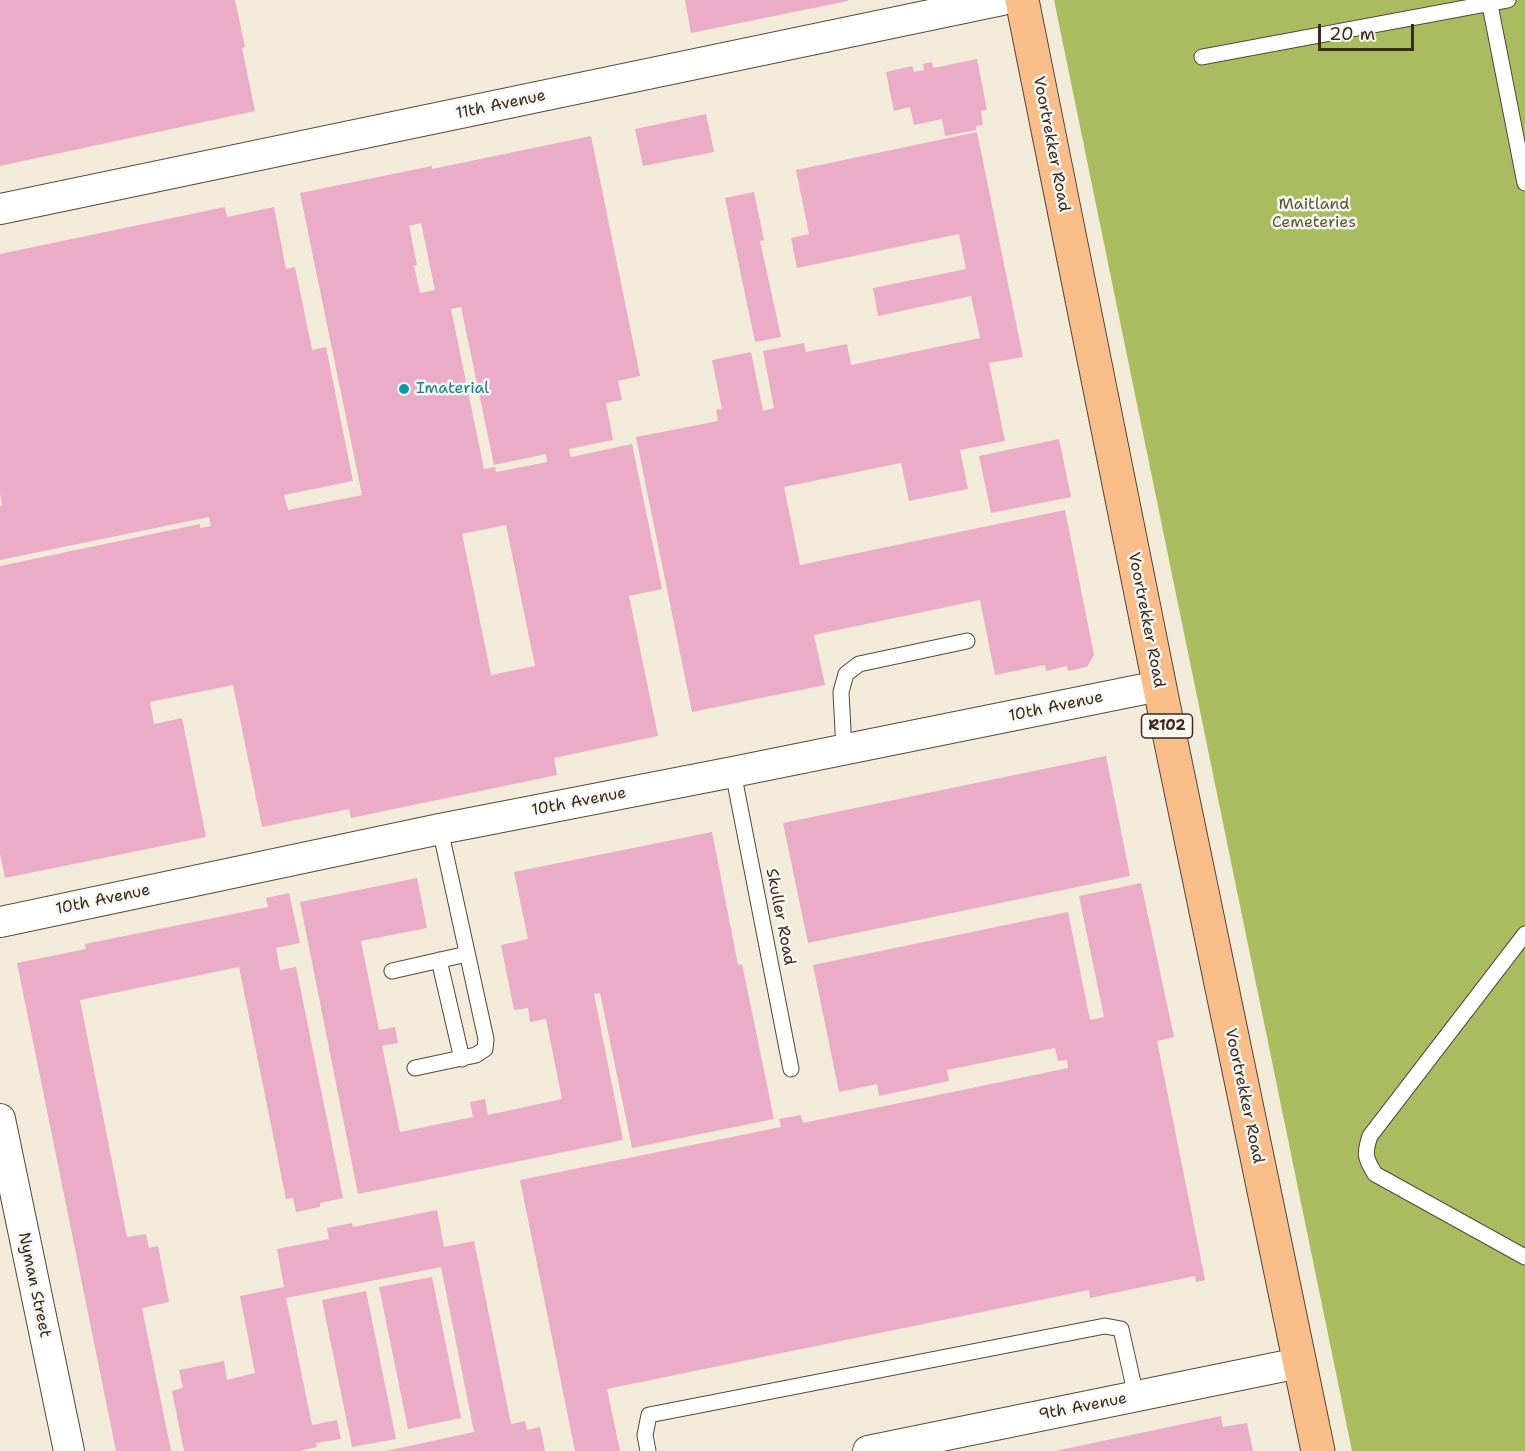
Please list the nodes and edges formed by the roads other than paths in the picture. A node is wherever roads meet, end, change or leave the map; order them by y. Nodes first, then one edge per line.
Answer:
1 (1002, 0) edge
2 (1022, 0) edge
3 (1508, 0) edge
4 (1489, 2) edge
5 (1202, 57) dead end
6 (1525, 183) edge
7 (0, 209) edge
8 (967, 641) dead end
9 (1159, 686) junction
10 (844, 750) junction
11 (733, 772) junction
12 (440, 829) junction
13 (0, 922) edge
14 (1525, 934) edge
15 (467, 954) junction
16 (439, 960) junction
17 (392, 971) dead end
18 (462, 1059) junction
19 (416, 1068) dead end
20 (791, 1069) dead end
21 (0, 1119) edge
22 (1525, 1257) edge
23 (1299, 1363) junction
24 (1136, 1396) junction
25 (69, 1451) edge
26 (648, 1451) edge
27 (868, 1451) edge
28 (1318, 1451) edge

1 - 7 street, 11th Avenue
2 - 9 main road, Voortrekker Road / R102
3 - 4 lane
4 - 5 lane
4 - 6 lane
8 - 10 lane
9 - 10 street, 10th Avenue
9 - 23 main road, Voortrekker Road / R102
10 - 11 street, 10th Avenue
11 - 12 street, 10th Avenue
11 - 20 lane, Skuller Road
12 - 13 street, 10th Avenue
12 - 15 lane
14 - 22 lane
15 - 16 lane
15 - 18 lane
16 - 17 lane
16 - 18 lane
18 - 19 lane
21 - 25 street, Nyman Street
23 - 24 street, 9th Avenue
23 - 28 main road, Voortrekker Road / R102
24 - 26 lane
24 - 27 street, 9th Avenue

